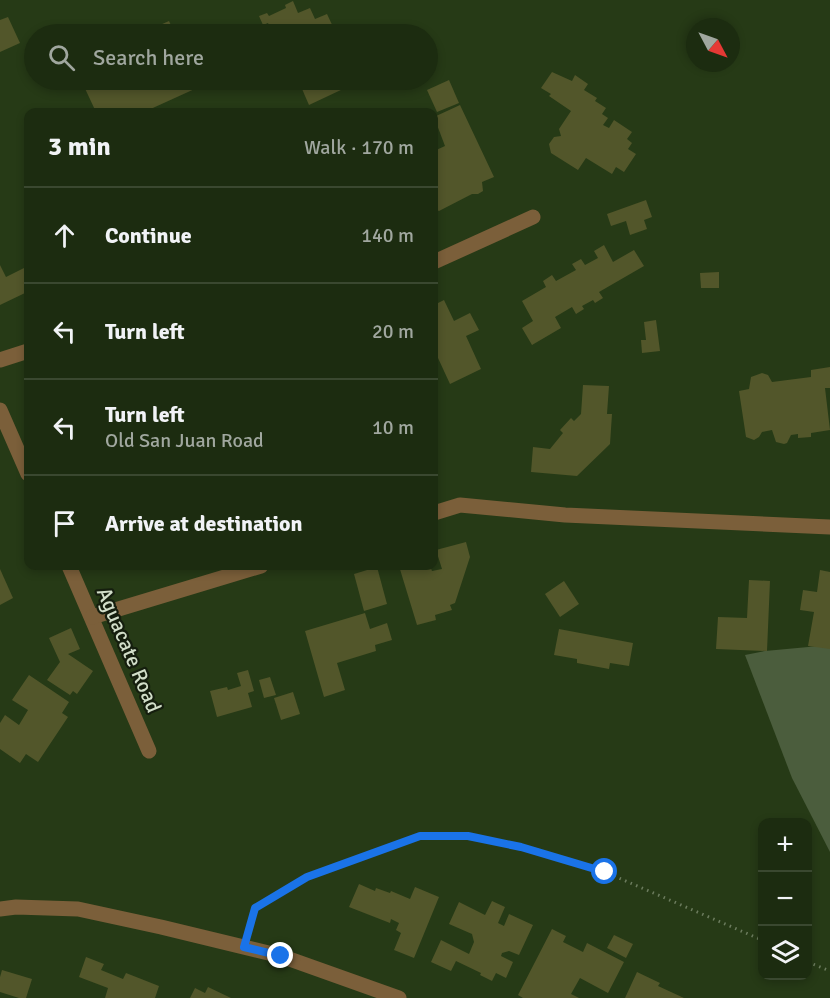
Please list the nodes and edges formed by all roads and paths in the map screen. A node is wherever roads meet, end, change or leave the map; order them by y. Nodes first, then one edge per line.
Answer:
1 (533, 217) dead end
2 (438, 260) edge
3 (24, 352) edge
4 (0, 360) edge
5 (0, 410) edge
6 (24, 465) edge
7 (438, 512) edge
8 (830, 527) edge
9 (71, 570) edge
10 (248, 570) edge
11 (92, 617) junction
12 (149, 751) dead end
13 (0, 909) edge
14 (758, 938) edge
15 (244, 947) junction
16 (812, 964) edge
17 (830, 971) edge
18 (399, 998) edge

1 - 2 street
3 - 4 street
5 - 6 street
7 - 8 street
9 - 11 street, Aguacate Road
10 - 11 street
11 - 12 street, Aguacate Road
13 - 15 street
14 - 15 path
15 - 18 street
16 - 17 path

